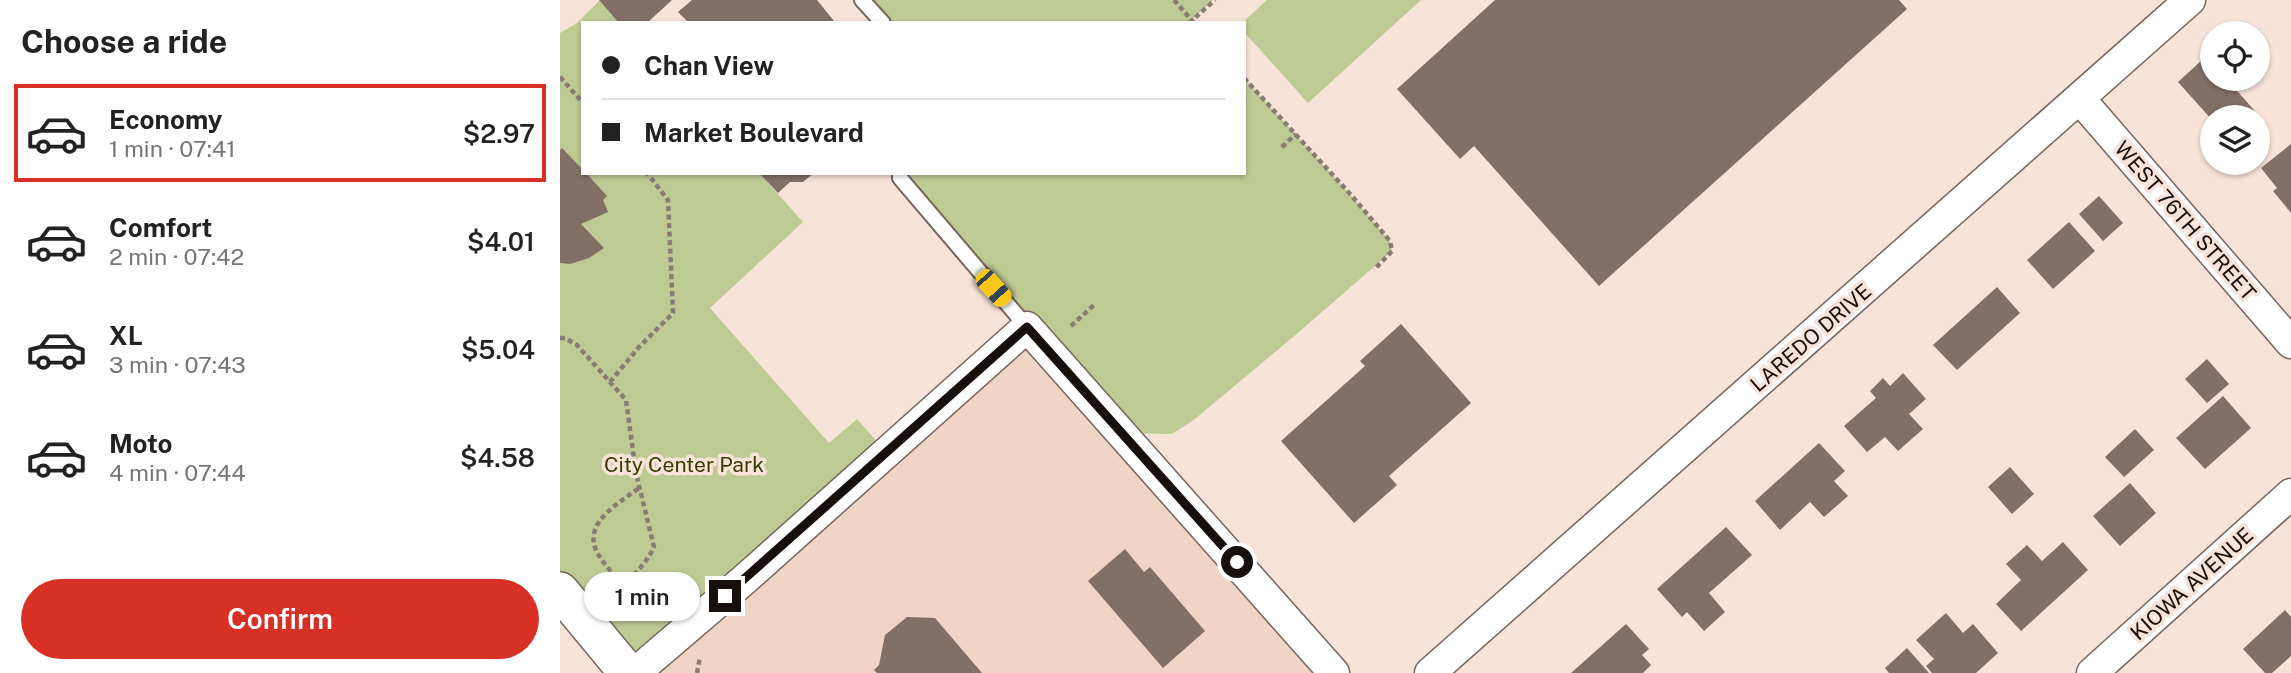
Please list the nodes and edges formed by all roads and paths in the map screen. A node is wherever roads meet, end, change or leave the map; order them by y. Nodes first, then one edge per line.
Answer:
1 (862, 0) edge
2 (1174, 0) edge
3 (1215, 0) edge
4 (2190, 0) edge
5 (881, 21) edge
6 (1190, 21) edge
7 (1192, 21) edge
8 (560, 77) edge
9 (1246, 80) edge
10 (2080, 99) junction
11 (581, 101) edge
12 (1296, 134) junction
13 (1282, 147) dead end
14 (649, 175) edge
15 (900, 175) edge
16 (1374, 270) dead end
17 (1094, 305) dead end
18 (1071, 326) dead end
19 (1027, 327) junction
20 (560, 338) edge
21 (2291, 343) edge
22 (610, 382) junction
23 (640, 487) junction
24 (2291, 494) edge
25 (623, 585) junction
26 (560, 592) edge
27 (598, 602) dead end
28 (700, 653) dead end
29 (628, 673) edge
30 (635, 673) edge
31 (697, 673) edge
32 (1334, 673) edge
33 (1430, 673) edge
34 (2092, 673) edge

1 - 5 lane
2 - 6 path
3 - 7 path
4 - 10 street, LAREDO DRIVE
8 - 11 path
9 - 12 path
10 - 21 street, WEST 76TH STREET
10 - 33 street, LAREDO DRIVE
12 - 13 path
12 - 16 path
14 - 22 path
15 - 19 lane
17 - 18 path
19 - 30 street
19 - 32 street
20 - 22 path
22 - 23 path
23 - 25 path
23 - 25 path
24 - 34 street, KIOWA AVENUE
25 - 27 path
26 - 29 street
28 - 31 path

